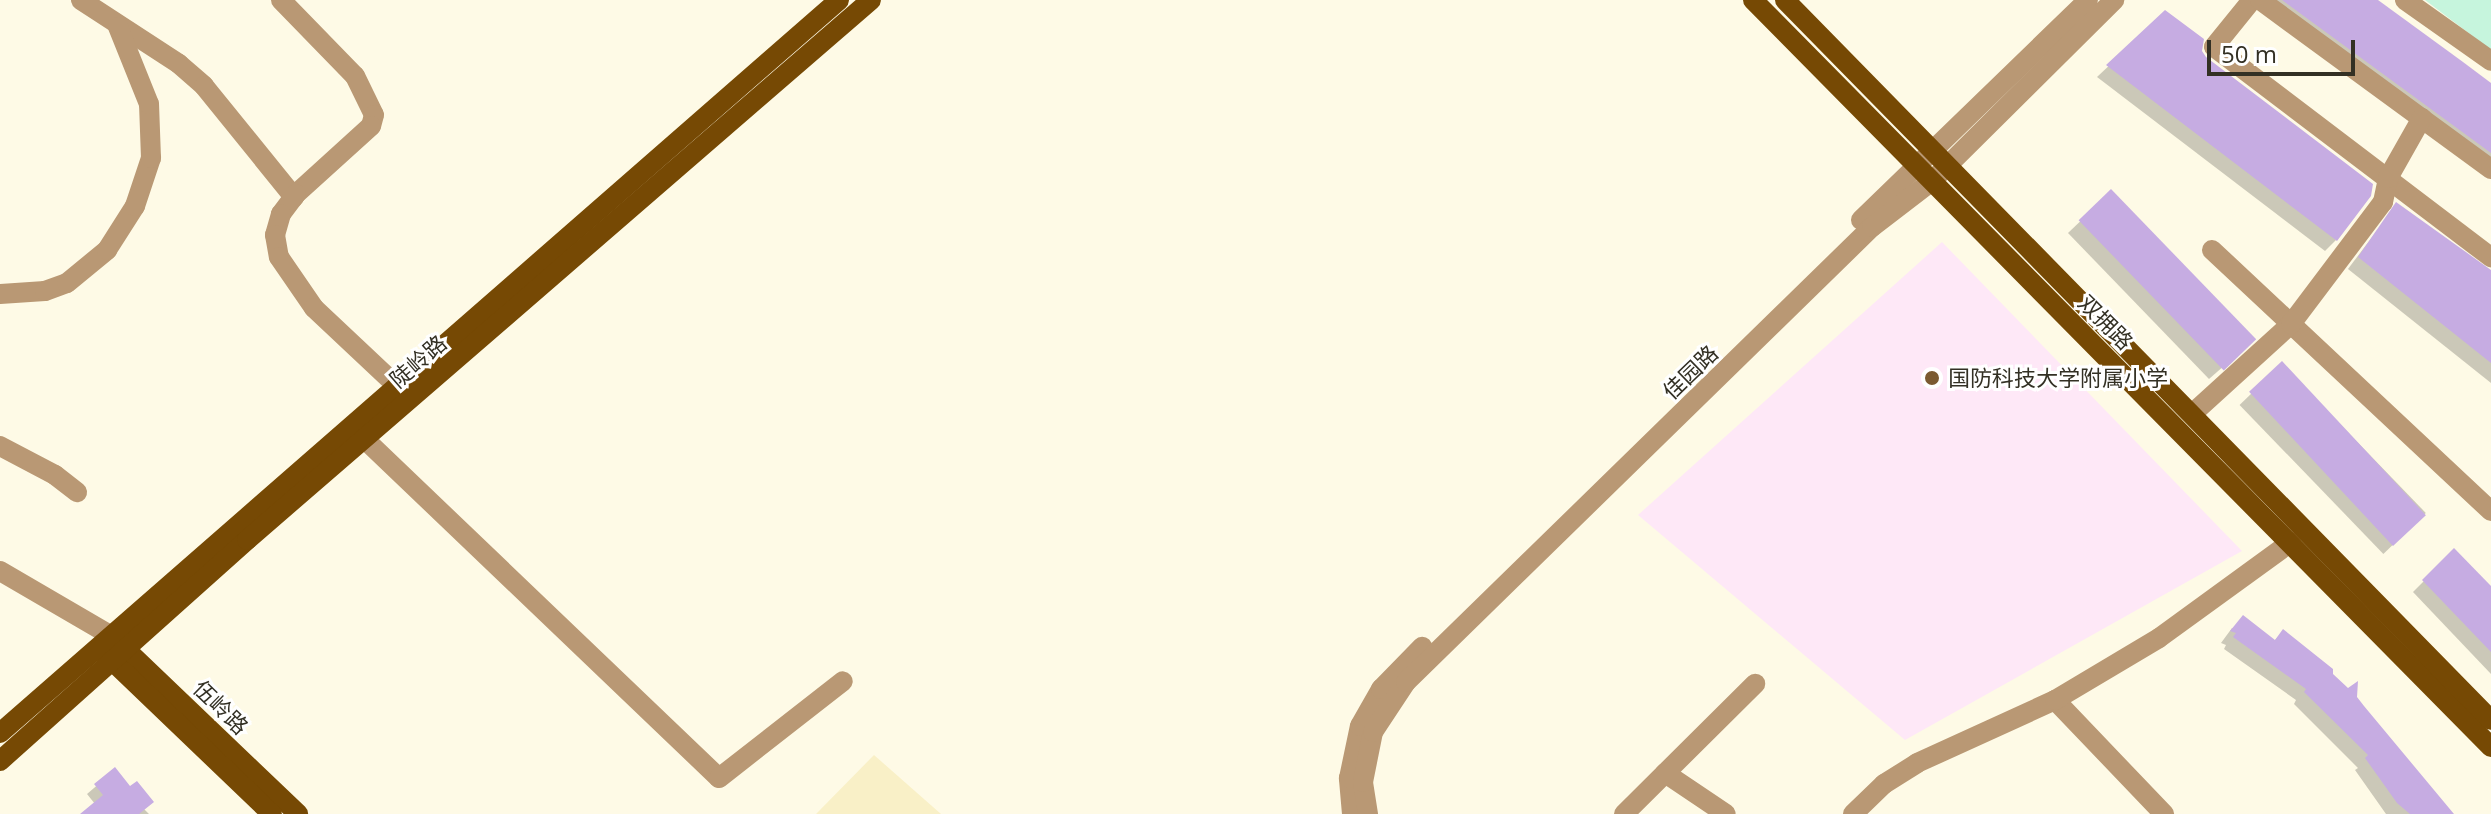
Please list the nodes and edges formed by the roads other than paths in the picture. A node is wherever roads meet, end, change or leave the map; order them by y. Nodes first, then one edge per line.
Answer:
1 (81, 0) edge
2 (281, 0) edge
3 (839, 0) edge
4 (871, 0) edge
5 (1753, 0) edge
6 (1785, 0) edge
7 (2088, 0) edge
8 (2114, 0) edge
9 (2252, 0) edge
10 (2260, 0) edge
11 (2405, 0) edge
12 (118, 27) junction
13 (2491, 61) edge
14 (2422, 118) junction
15 (1941, 158) junction
16 (2491, 169) edge
17 (1925, 174) junction
18 (2388, 178) junction
19 (294, 197) junction
20 (2212, 250) dead end
21 (2491, 257) edge
22 (0, 294) edge
23 (2291, 324) junction
24 (396, 385) junction
25 (2192, 414) junction
26 (358, 432) junction
27 (0, 446) edge
28 (77, 492) dead end
29 (2491, 511) edge
30 (2291, 542) junction
31 (0, 571) edge
32 (111, 648) junction
33 (843, 681) dead end
34 (1755, 684) dead end
35 (2055, 700) junction
36 (2491, 720) edge
37 (0, 733) edge
38 (2491, 747) edge
39 (0, 761) edge
40 (1665, 773) junction
41 (272, 814) edge
42 (298, 814) edge
43 (1352, 814) edge
44 (1368, 814) edge
45 (1624, 814) edge
46 (1726, 814) edge
47 (1853, 814) edge
48 (2164, 814) edge

1 - 12 street
2 - 19 street
3 - 24 main road, 陡岭路
4 - 26 main road, 陡岭路
5 - 17 main road, 双拥路
6 - 15 main road, 双拥路
7 - 15 street, 佳园路
8 - 15 street, 佳园路
9 - 18 street
10 - 14 street
11 - 13 street
12 - 19 street
12 - 22 street
14 - 16 street
14 - 18 street
15 - 17 street, 佳园路
15 - 25 main road, 双拥路
17 - 30 main road, 双拥路
17 - 43 street, 佳园路
17 - 44 street, 佳园路
18 - 21 street
18 - 23 street
19 - 24 street
20 - 23 street
23 - 25 street
23 - 29 street
24 - 26 main road, 陡岭路
25 - 36 main road, 双拥路
26 - 32 main road, 陡岭路
26 - 33 street
27 - 28 street
30 - 35 street
30 - 38 main road, 双拥路
31 - 32 street
32 - 37 main road, 陡岭路
32 - 39 main road, 陡岭路
32 - 41 main road, 伍岭路
32 - 42 main road, 伍岭路
34 - 40 street
35 - 47 street
35 - 48 street
40 - 45 street
40 - 46 street

